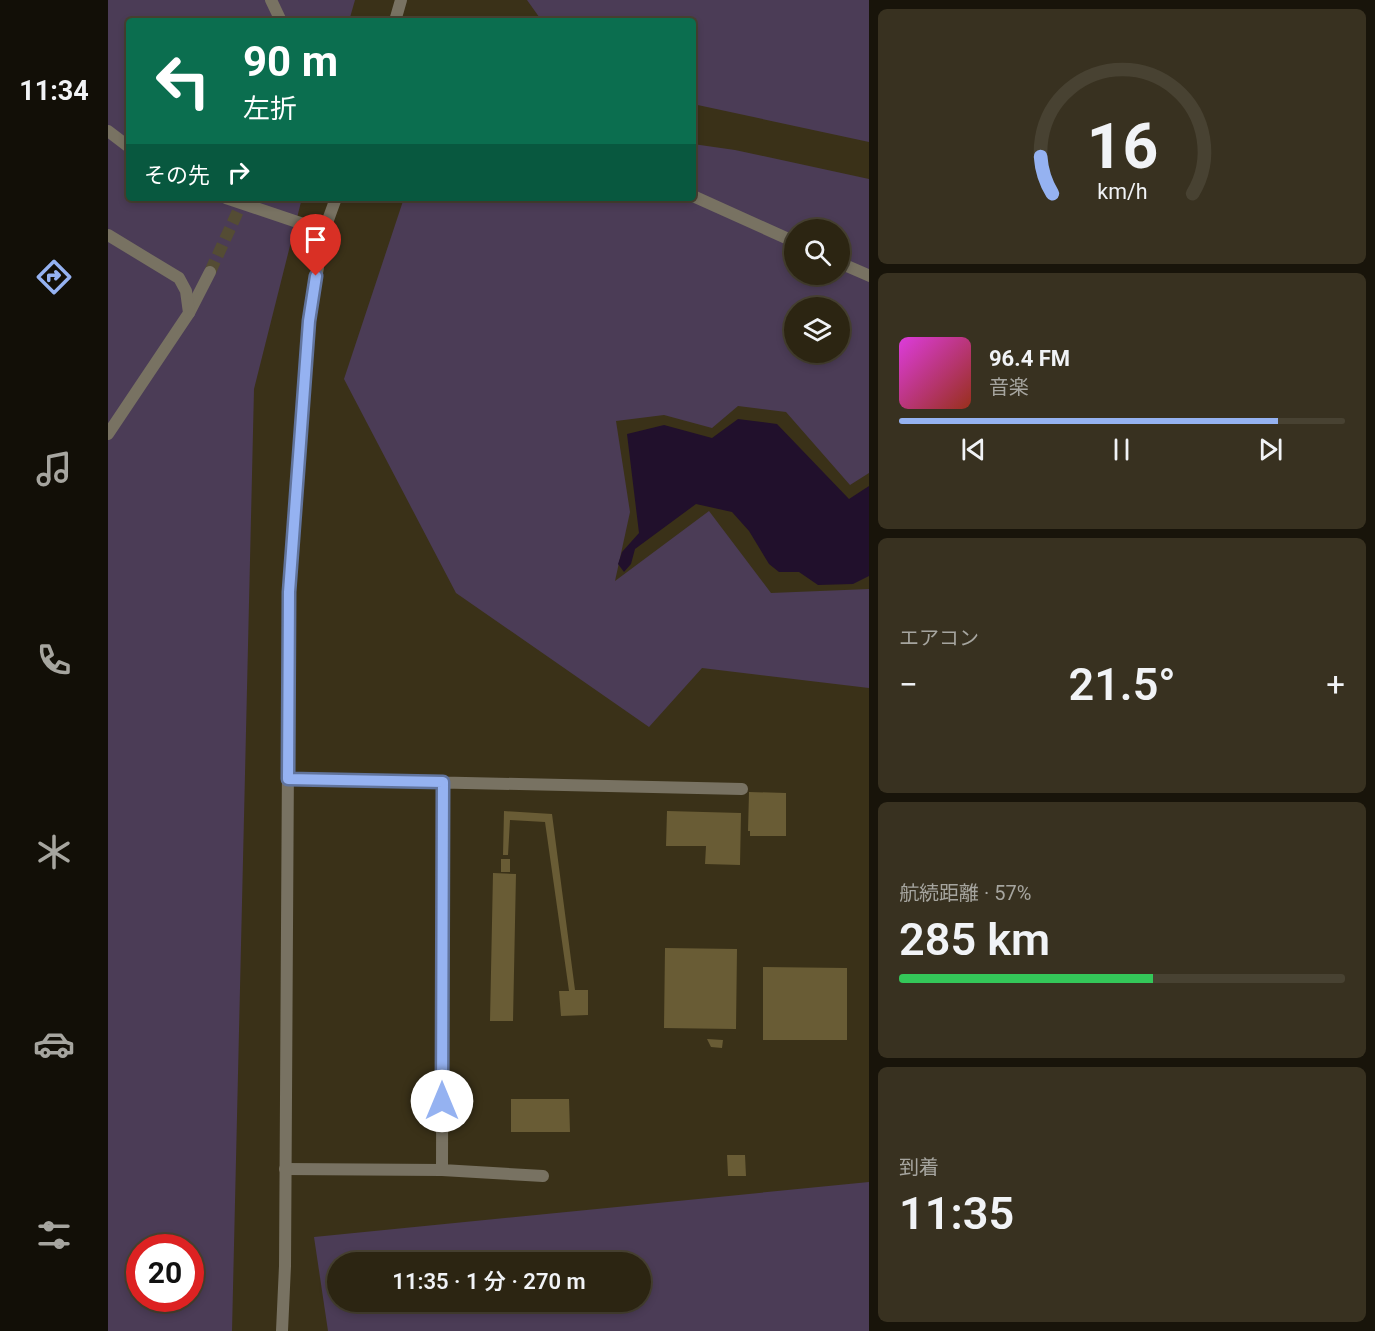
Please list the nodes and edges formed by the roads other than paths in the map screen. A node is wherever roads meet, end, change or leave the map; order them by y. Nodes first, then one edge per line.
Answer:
1 (271, 0) edge
2 (401, 0) edge
3 (280, 18) edge
4 (396, 18) edge
5 (110, 138) edge
6 (126, 146) edge
7 (696, 197) edge
8 (235, 201) edge
9 (335, 201) edge
10 (324, 231) junction
11 (108, 235) edge
12 (784, 237) edge
13 (850, 267) edge
14 (210, 272) tunnel mouth
15 (869, 276) edge
16 (189, 313) junction
17 (108, 434) edge
18 (288, 779) junction
19 (443, 782) junction
20 (742, 789) dead end
21 (285, 1169) junction
22 (442, 1170) junction
23 (543, 1176) dead end
24 (282, 1331) edge

1 - 3 street
2 - 4 street
5 - 6 street
7 - 12 street
8 - 10 street
9 - 10 street
10 - 18 street
11 - 16 street
13 - 15 street
14 - 16 street
16 - 17 street
18 - 19 street
18 - 21 street
19 - 20 street
19 - 22 street
21 - 22 street
21 - 24 street
22 - 23 street

